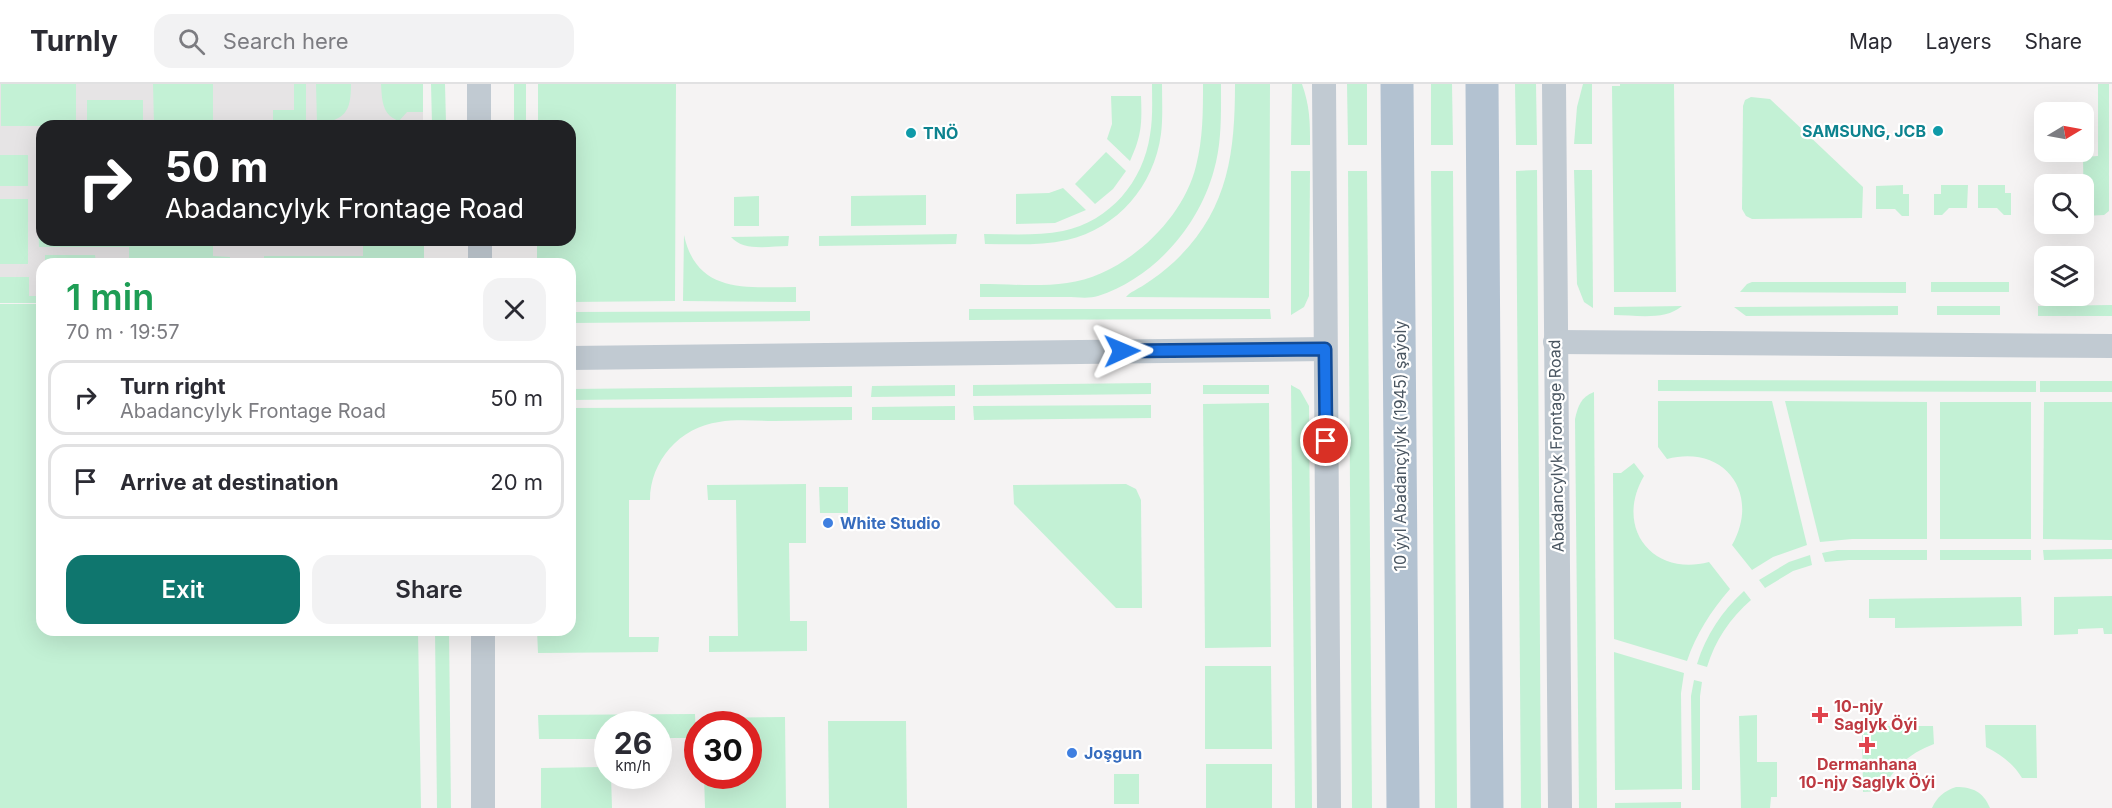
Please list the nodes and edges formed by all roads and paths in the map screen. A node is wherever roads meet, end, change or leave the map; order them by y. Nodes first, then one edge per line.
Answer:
1 (479, 84) edge
2 (1324, 84) edge
3 (1397, 84) edge
4 (1482, 84) edge
5 (1554, 84) edge
6 (479, 120) edge
7 (1555, 342) junction
8 (2112, 346) edge
9 (1325, 349) junction
10 (576, 358) edge
11 (483, 636) edge
12 (483, 808) edge
13 (1329, 808) edge
14 (1403, 808) edge
15 (1486, 808) edge
16 (1560, 808) edge

1 - 6 street
2 - 9 street
3 - 14 main road, 10 ýyl Abadançylyk (1945) şaýoly
4 - 15 main road
5 - 7 street, Abadancylyk Frontage Road
7 - 8 street
7 - 16 street, Abadancylyk Frontage Road
9 - 10 street
9 - 13 street
11 - 12 street

